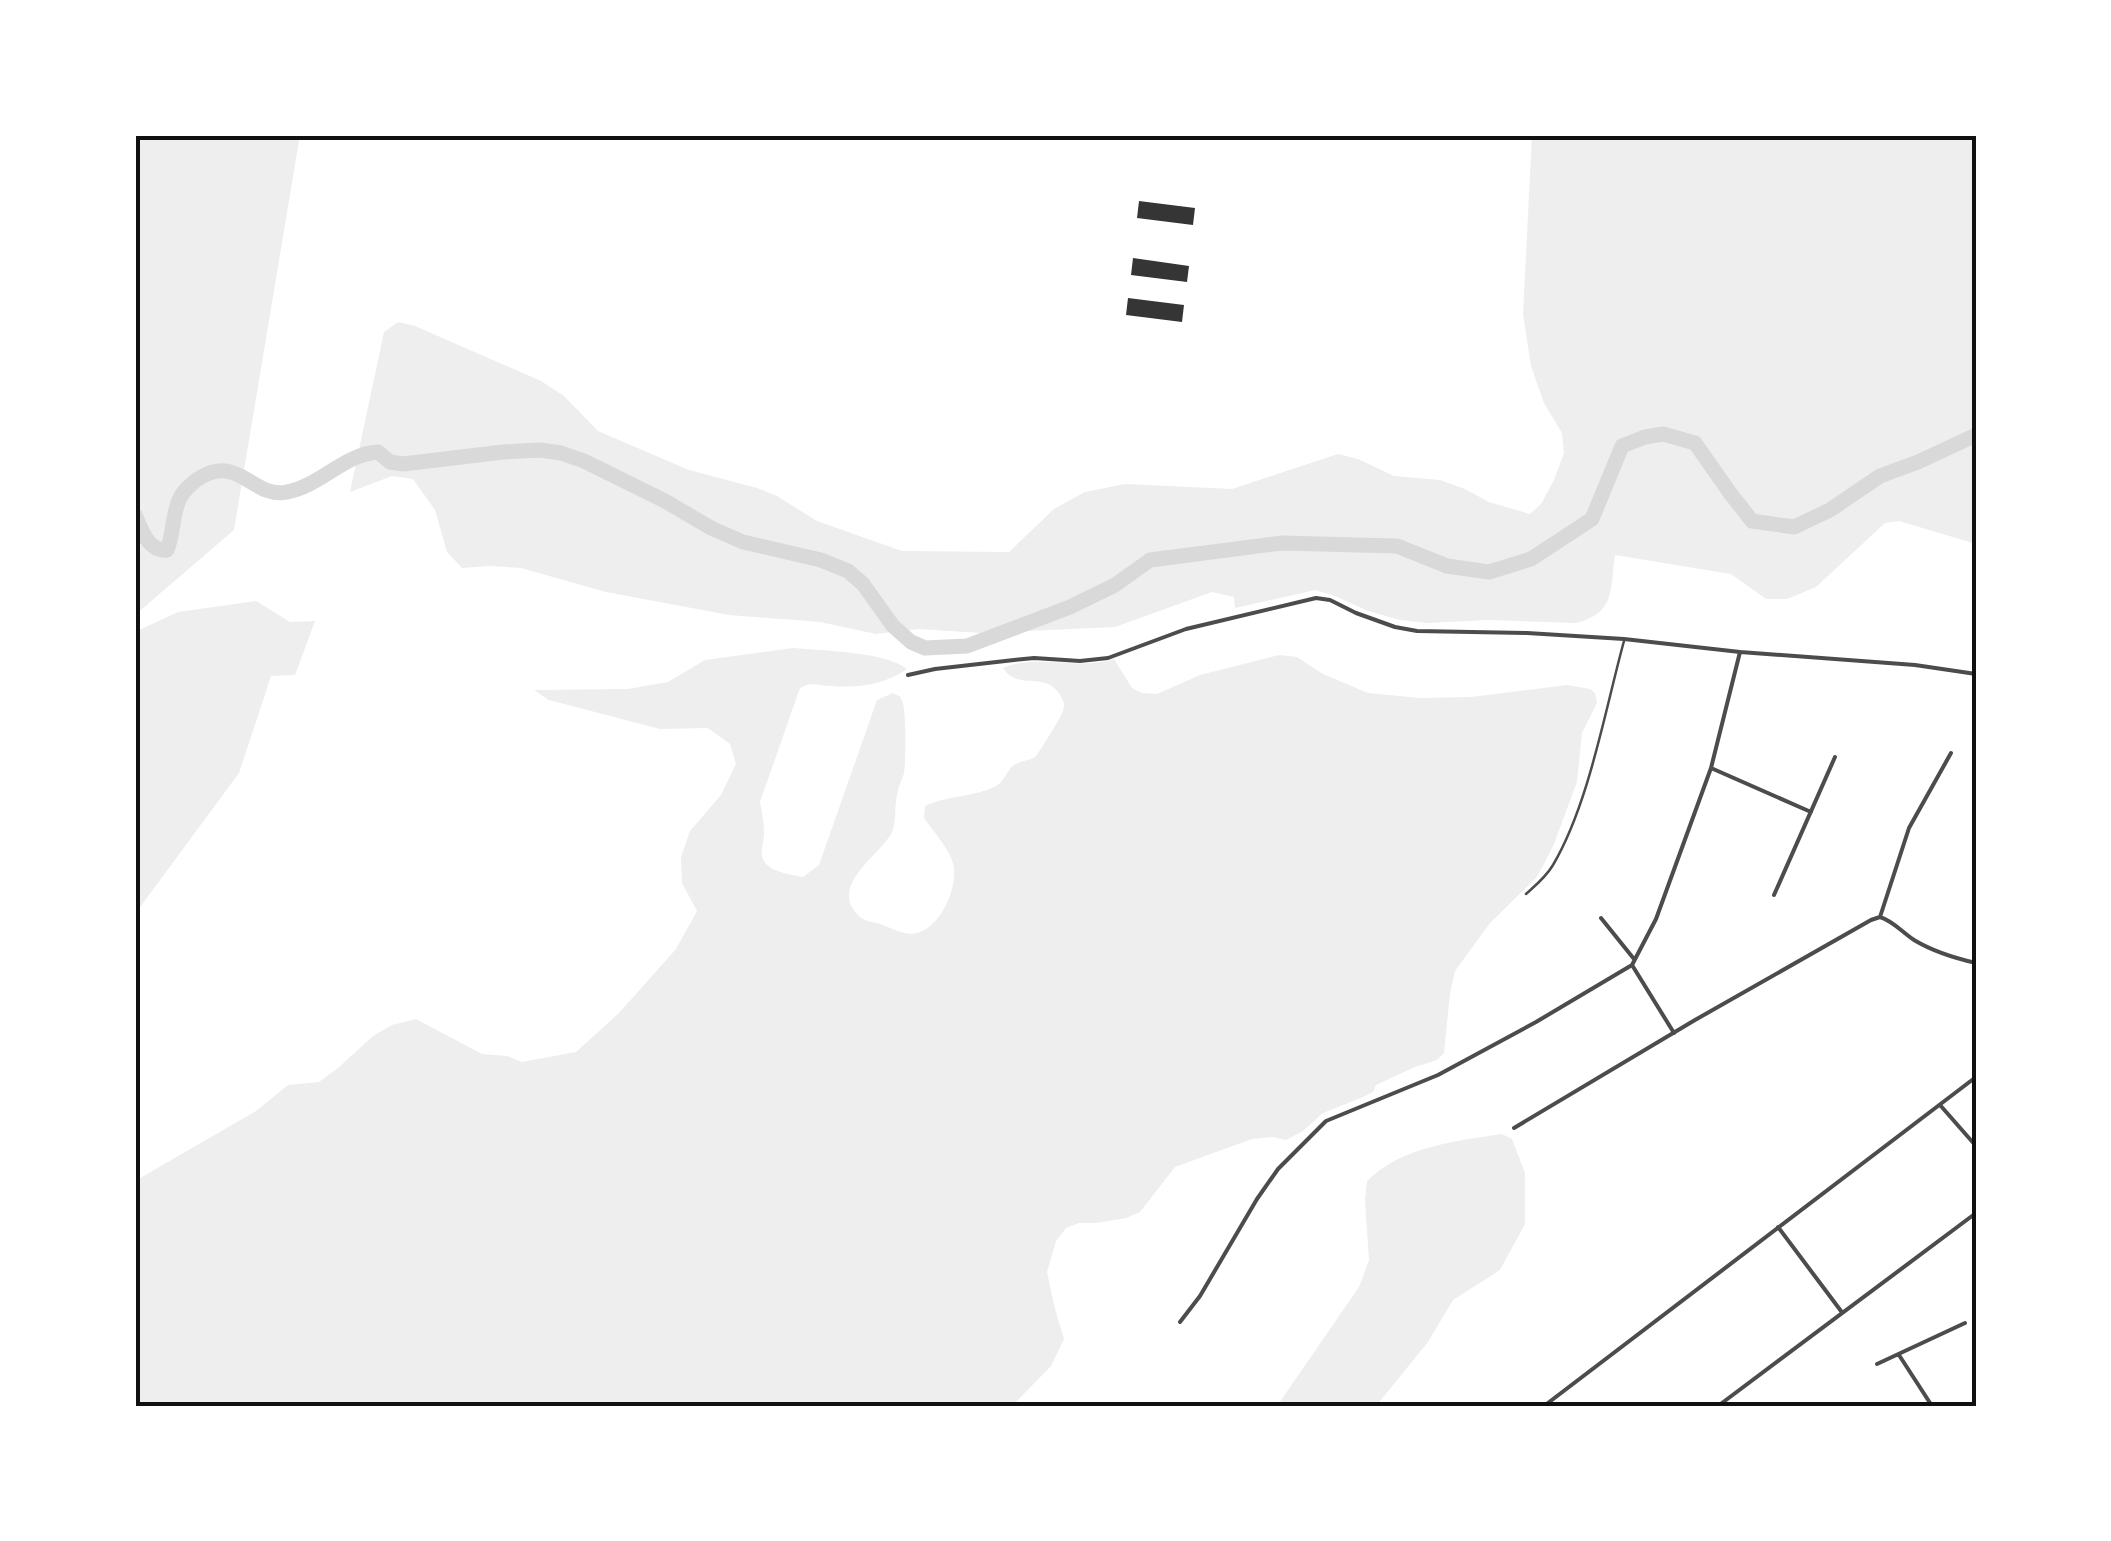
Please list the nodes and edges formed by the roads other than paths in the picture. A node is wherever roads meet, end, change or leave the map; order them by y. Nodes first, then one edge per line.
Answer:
1 (1624, 639) junction
2 (1740, 652) junction
3 (1976, 674) edge
4 (908, 675) dead end
5 (1951, 753) dead end
6 (1835, 757) dead end
7 (1711, 768) junction
8 (1810, 812) junction
9 (1526, 894) dead end
10 (1774, 895) dead end
11 (1880, 917) junction
12 (1601, 918) dead end
13 (1633, 962) junction
14 (1976, 963) edge
15 (1674, 1034) junction
16 (1976, 1077) edge
17 (1939, 1103) junction
18 (1514, 1128) dead end
19 (1976, 1146) edge
20 (1976, 1213) edge
21 (1778, 1227) junction
22 (1842, 1312) junction
23 (1180, 1322) dead end
24 (1965, 1323) dead end
25 (1899, 1354) junction
26 (1877, 1364) dead end
27 (1544, 1406) edge
28 (1718, 1406) edge
29 (1932, 1406) edge

1 - 2 street
1 - 4 street
1 - 9 lane
2 - 3 street
2 - 7 street
5 - 11 street
6 - 8 street
7 - 8 street
7 - 13 street
8 - 10 street
11 - 14 street
11 - 15 street
12 - 13 street
13 - 15 street
13 - 23 street
15 - 18 street
16 - 17 street
17 - 19 street
17 - 21 street
20 - 22 street
21 - 22 street
21 - 27 street
22 - 28 street
24 - 25 street
25 - 26 street
25 - 29 street

